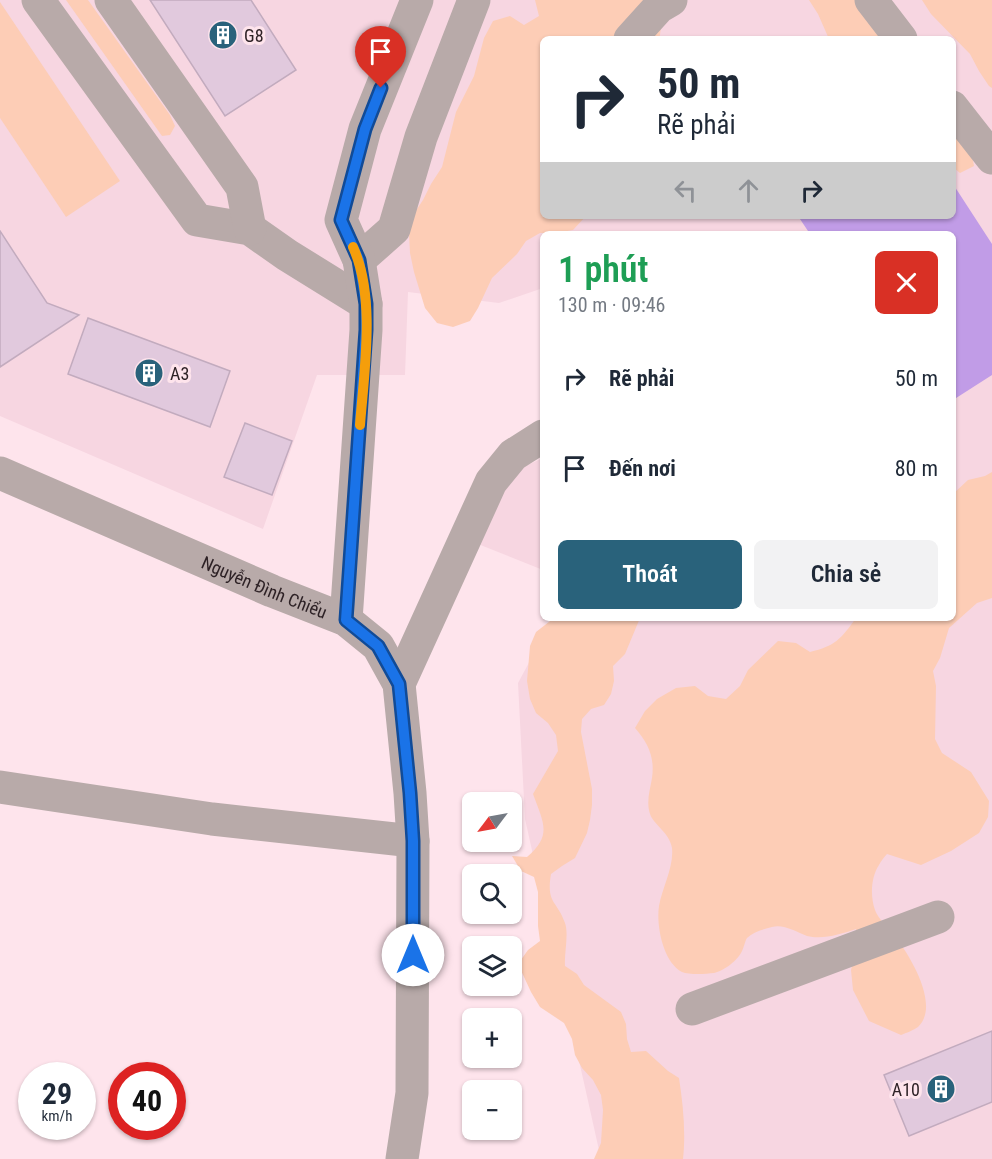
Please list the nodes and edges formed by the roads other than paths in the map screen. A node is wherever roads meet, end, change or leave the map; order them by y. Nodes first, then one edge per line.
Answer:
1 (38, 0) edge
2 (111, 0) edge
3 (417, 0) edge
4 (474, 0) edge
5 (671, 0) edge
6 (871, 0) edge
7 (633, 36) edge
8 (899, 36) edge
9 (956, 112) edge
10 (992, 158) edge
11 (250, 229) junction
12 (359, 260) junction
13 (366, 304) junction
14 (540, 438) edge
15 (0, 473) edge
16 (346, 620) junction
17 (399, 684) junction
18 (0, 788) edge
19 (413, 841) junction
20 (938, 918) dead end
21 (692, 1009) dead end
22 (402, 1159) edge

1 - 11 street
2 - 11 street
3 - 12 street
4 - 12 street
5 - 7 street
6 - 8 street
9 - 10 street
11 - 13 street
12 - 13 street
13 - 16 street
14 - 17 street
15 - 16 street, Nguyễn Đình Chiểu
16 - 17 street, Nguyễn Đình Chiểu
17 - 19 street, Nguyễn Đình Chiểu
18 - 19 street
19 - 22 street, Nguyễn Đình Chiểu
20 - 21 street

